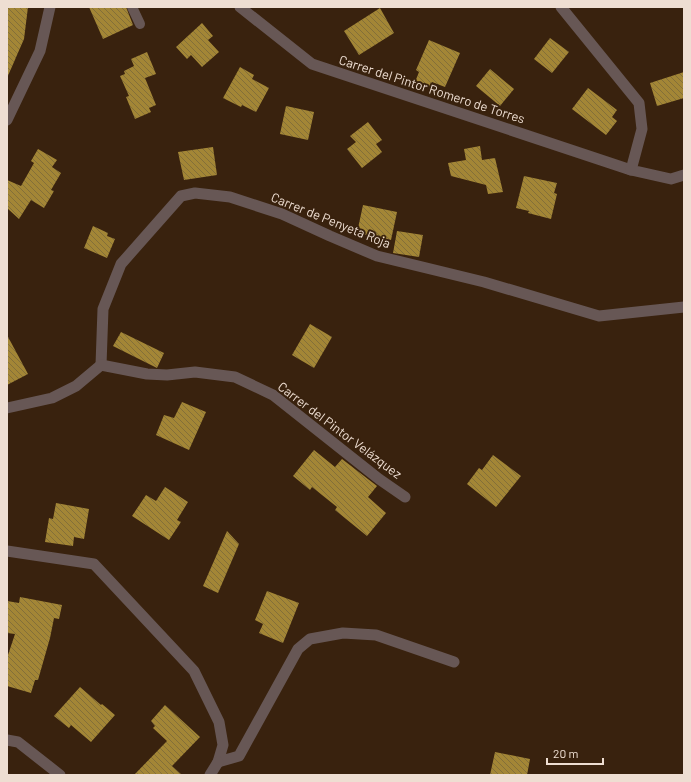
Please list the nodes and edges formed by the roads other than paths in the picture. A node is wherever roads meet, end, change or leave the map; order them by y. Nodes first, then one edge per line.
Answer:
1 (50, 7) edge
2 (132, 7) edge
3 (240, 7) edge
4 (561, 7) edge
5 (140, 24) dead end
6 (7, 120) edge
7 (630, 170) junction
8 (684, 175) edge
9 (684, 307) edge
10 (101, 365) junction
11 (7, 408) edge
12 (405, 497) dead end
13 (7, 551) edge
14 (454, 662) dead end
15 (7, 740) edge
16 (218, 762) junction
17 (60, 775) edge
18 (210, 775) edge

1 - 6 street
2 - 5 lane
3 - 7 street, Carrer del Pintor Romero de Torres
4 - 7 street
7 - 8 street
9 - 10 street, Carrer de Penyeta Roja
10 - 11 street
10 - 12 street, Carrer del Pintor Velázquez
13 - 16 street
14 - 16 street
15 - 17 street
16 - 18 street

